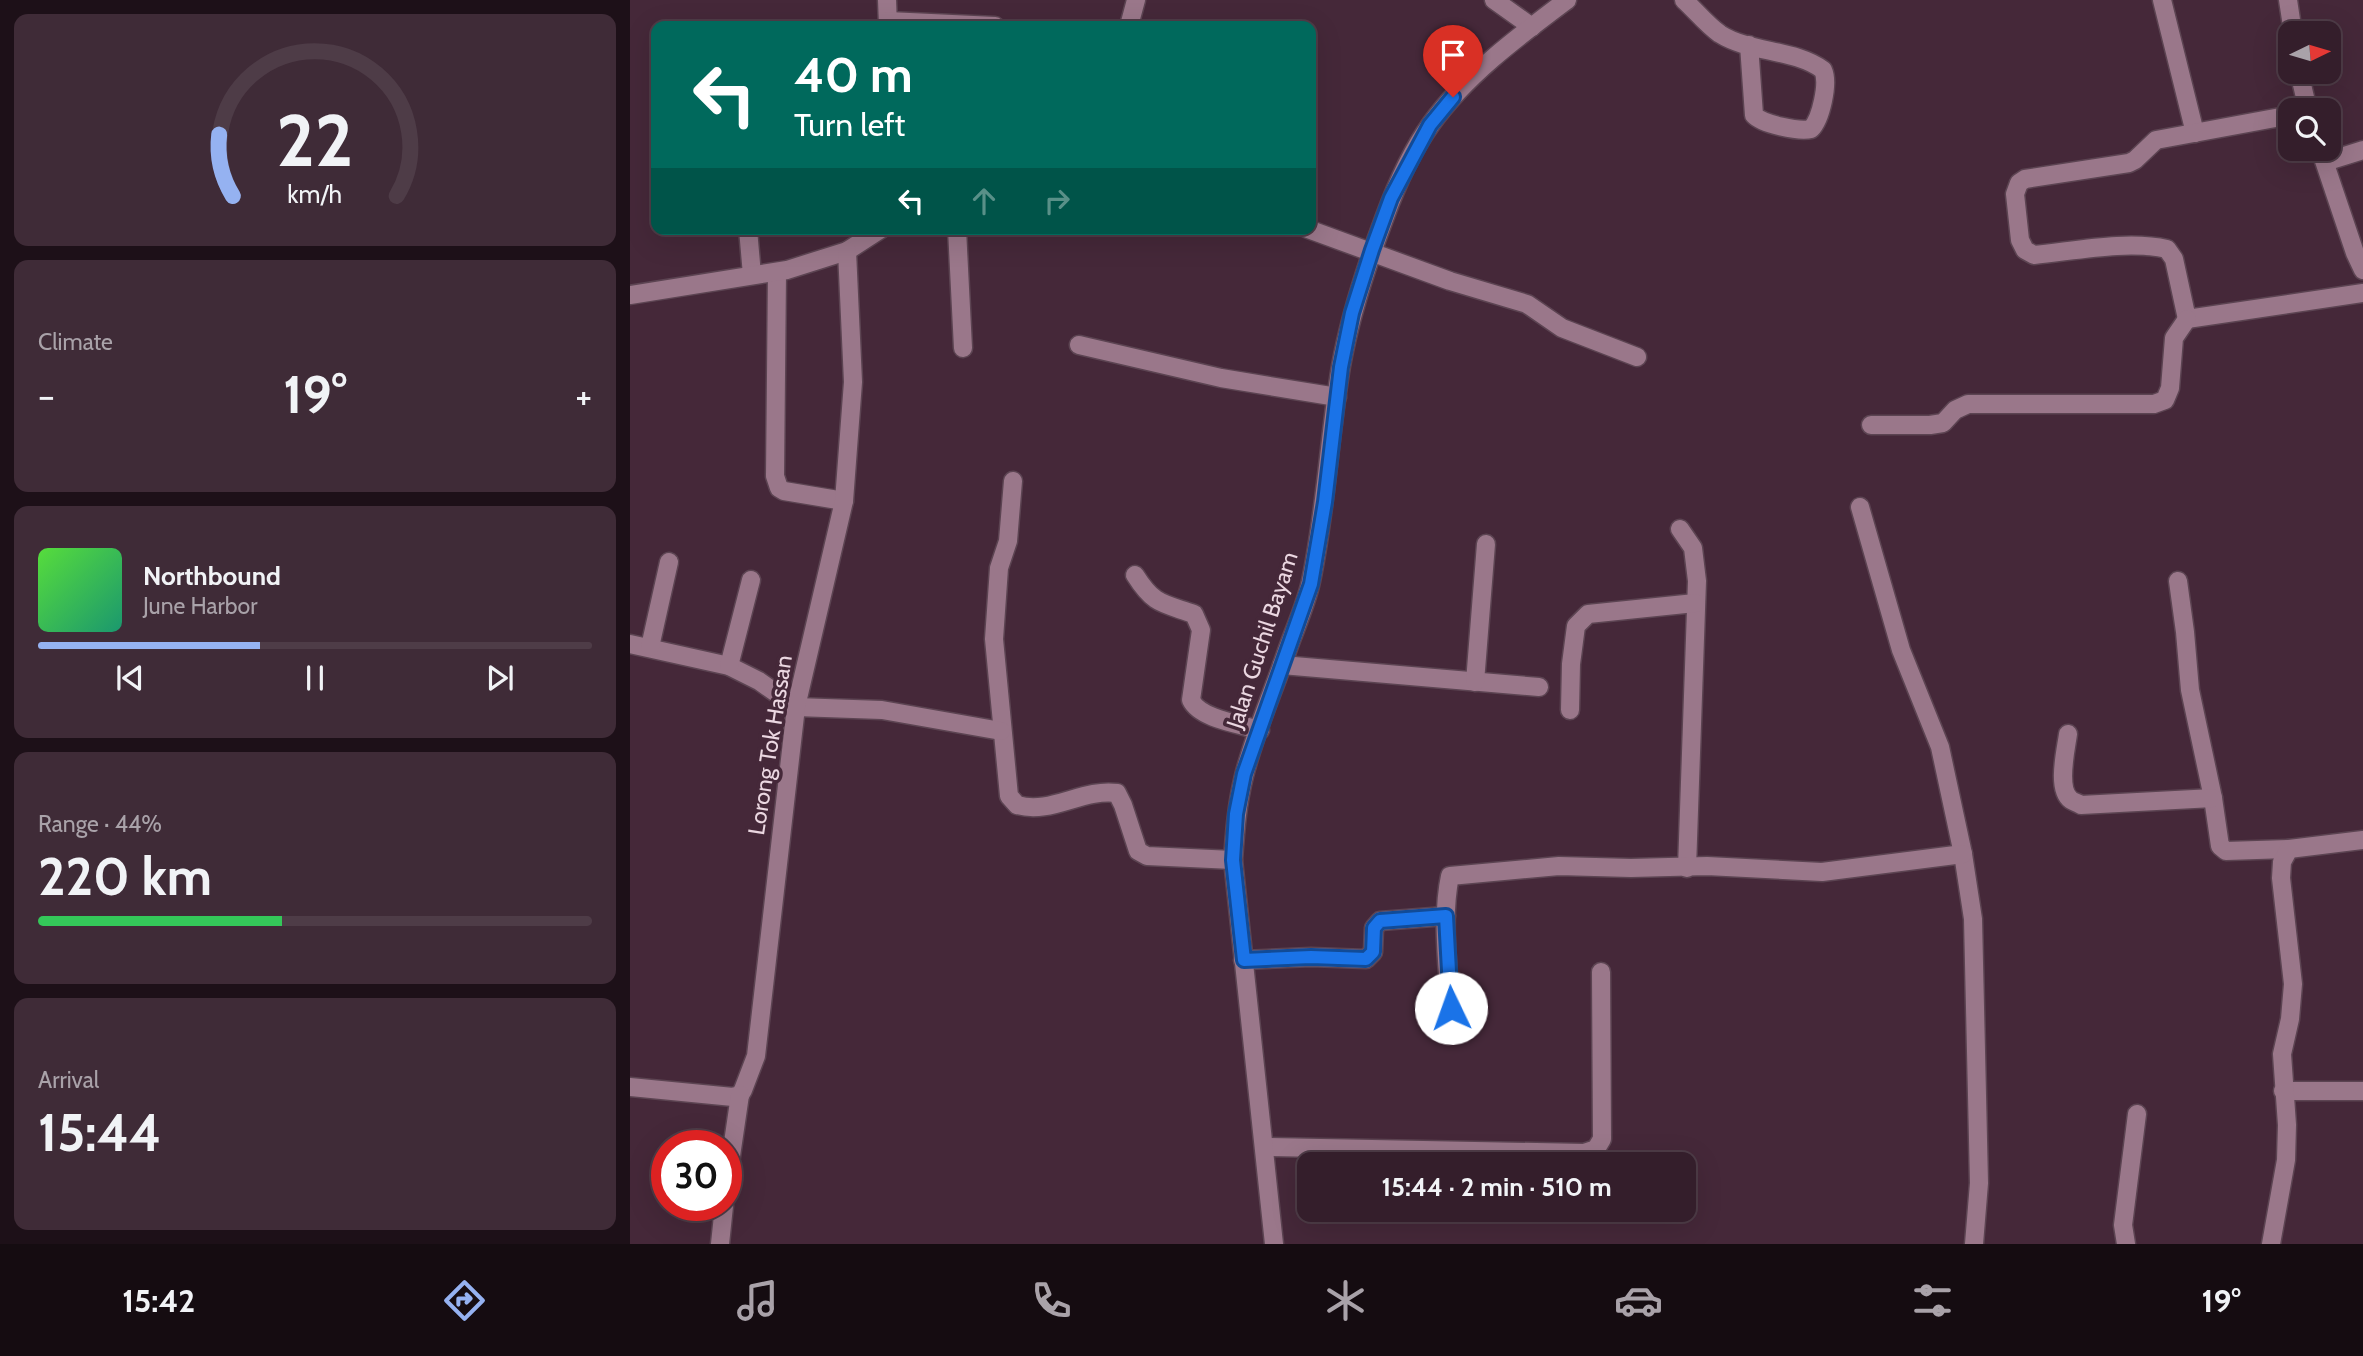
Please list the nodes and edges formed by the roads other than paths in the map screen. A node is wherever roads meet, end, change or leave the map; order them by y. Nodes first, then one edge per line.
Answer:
1 (887, 0) edge
2 (1136, 0) edge
3 (1494, 0) edge
4 (1567, 0) edge
5 (1684, 0) edge
6 (2162, 0) edge
7 (2288, 0) edge
8 (888, 21) edge
9 (1130, 21) edge
10 (2291, 21) edge
11 (1532, 27) junction
12 (1749, 45) junction
13 (2278, 117) edge
14 (2195, 133) junction
15 (2363, 150) edge
16 (2341, 153) edge
17 (2325, 161) edge
18 (1316, 232) edge
19 (749, 235) edge
20 (872, 235) edge
21 (957, 235) edge
22 (1372, 250) junction
23 (847, 251) junction
24 (2363, 270) edge
25 (777, 273) junction
26 (752, 275) junction
27 (2363, 293) edge
28 (630, 295) edge
29 (2187, 319) junction
30 (1079, 345) dead end
31 (963, 348) dead end
32 (1637, 357) dead end
33 (1338, 397) junction
34 (1871, 425) dead end
35 (1013, 481) dead end
36 (844, 500) junction
37 (1860, 507) dead end
38 (1680, 529) dead end
39 (1486, 544) dead end
40 (669, 562) dead end
41 (1135, 575) dead end
42 (751, 580) dead end
43 (2178, 581) dead end
44 (1695, 603) junction
45 (630, 644) edge
46 (650, 647) junction
47 (1282, 665) junction
48 (729, 666) junction
49 (1475, 682) junction
50 (1539, 687) dead end
51 (796, 707) junction
52 (1570, 710) dead end
53 (1260, 730) junction
54 (1001, 731) junction
55 (2068, 734) dead end
56 (2213, 798) junction
57 (2363, 840) edge
58 (2289, 849) junction
59 (1963, 854) junction
60 (1233, 860) junction
61 (1687, 868) junction
62 (1446, 916) junction
63 (1244, 960) junction
64 (1601, 972) dead end
65 (1452, 1031) dead end
66 (630, 1087) edge
67 (2283, 1091) junction
68 (2363, 1091) edge
69 (740, 1095) junction
70 (2137, 1114) dead end
71 (735, 1130) edge
72 (1265, 1147) junction
73 (722, 1221) edge
74 (720, 1244) edge
75 (1274, 1244) edge
76 (1974, 1244) edge
77 (2126, 1244) edge
78 (2271, 1244) edge

1 - 8 street
2 - 9 street
3 - 11 street
4 - 11 street, Jalan Guchil Bayam
5 - 12 street
6 - 14 street
7 - 10 street
11 - 22 street, Jalan Guchil Bayam
12 - 12 street
13 - 14 street
14 - 29 street
15 - 16 street
17 - 24 street
18 - 22 street
19 - 26 street
20 - 23 street
21 - 31 street
22 - 32 street
22 - 33 street, Jalan Guchil Bayam
23 - 25 street
23 - 36 street, Lorong Tok Hassan
25 - 26 street
25 - 36 street
26 - 28 street
27 - 29 street
29 - 34 street
30 - 33 street
33 - 47 street, Jalan Guchil Bayam
35 - 54 street
36 - 51 street, Lorong Tok Hassan
37 - 59 street
38 - 44 street
39 - 49 street
40 - 46 street
41 - 53 street
42 - 48 street
43 - 56 street
44 - 52 street
44 - 61 street
45 - 46 street
46 - 48 street
47 - 49 street
47 - 53 street, Jalan Guchil Bayam
48 - 51 street
49 - 50 street
51 - 54 street
51 - 69 street, Lorong Tok Hassan
53 - 60 street, Jalan Guchil Bayam
54 - 60 street
55 - 56 street
56 - 58 street
57 - 58 street
58 - 67 street
59 - 61 street
59 - 76 street
60 - 63 street, Jalan Guchil Bayam
61 - 62 street
62 - 63 street
62 - 65 street
63 - 72 street, Jalan Guchil Bayam
64 - 72 street
66 - 69 street
67 - 68 street
67 - 78 street
69 - 71 street, Lorong Tok Hassan
70 - 77 street
72 - 75 street, Jalan Guchil Bayam
73 - 74 street

